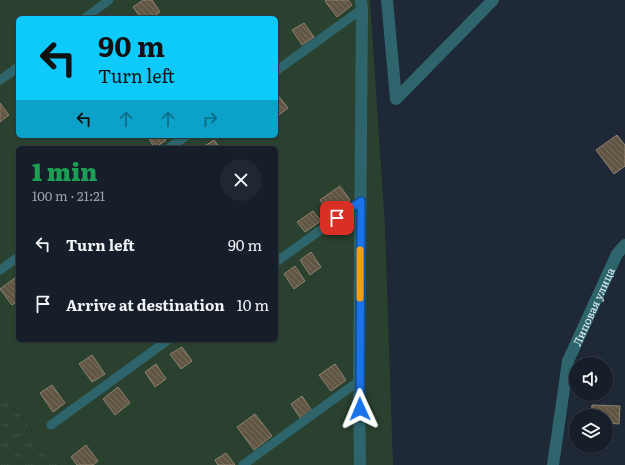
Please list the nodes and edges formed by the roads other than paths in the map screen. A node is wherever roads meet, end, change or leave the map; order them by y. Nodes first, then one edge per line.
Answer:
1 (110, 0) edge
2 (387, 0) edge
3 (493, 0) edge
4 (361, 5) edge
5 (88, 16) edge
6 (16, 68) edge
7 (278, 69) edge
8 (0, 80) edge
9 (183, 138) edge
10 (172, 146) edge
11 (361, 201) junction
12 (625, 245) edge
13 (16, 258) edge
14 (278, 261) edge
15 (0, 270) edge
16 (165, 342) edge
17 (359, 381) junction
18 (51, 425) dead end
19 (243, 465) edge
20 (360, 465) edge
21 (553, 465) edge

1 - 5 lane
2 - 3 street
4 - 7 lane
4 - 11 street
6 - 8 lane
9 - 10 lane
11 - 14 lane
11 - 17 street
12 - 21 street, Липовая улица
13 - 15 lane
16 - 18 lane
17 - 19 lane
17 - 20 street

